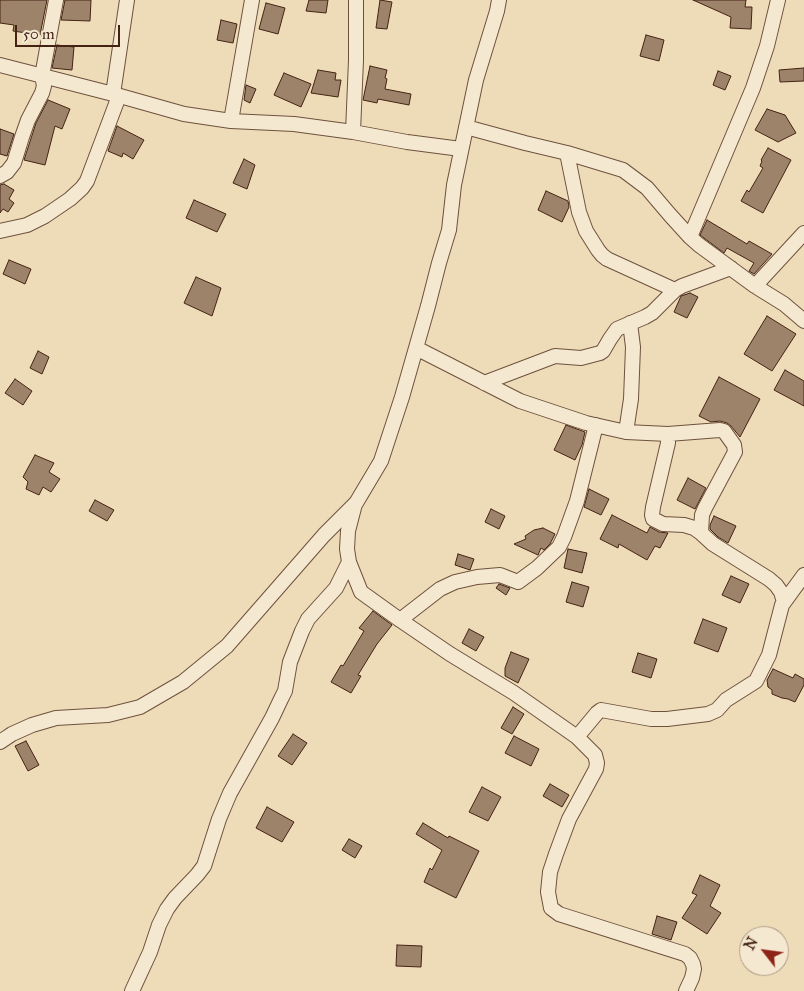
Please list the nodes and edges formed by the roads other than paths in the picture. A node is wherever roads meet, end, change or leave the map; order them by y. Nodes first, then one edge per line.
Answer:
1 (56, 0) edge
2 (127, 0) edge
3 (252, 0) edge
4 (356, 0) edge
5 (500, 0) edge
6 (778, 0) edge
7 (0, 65) edge
8 (42, 76) junction
9 (116, 95) junction
10 (231, 122) junction
11 (466, 127) junction
12 (353, 132) junction
13 (461, 149) junction
14 (567, 153) junction
15 (0, 176) edge
16 (0, 231) edge
17 (804, 233) edge
18 (690, 237) junction
19 (731, 268) junction
20 (756, 286) junction
21 (675, 290) junction
22 (804, 321) edge
23 (630, 323) junction
24 (416, 348) junction
25 (484, 383) junction
26 (596, 425) junction
27 (626, 432) junction
28 (668, 434) junction
29 (356, 503) junction
30 (701, 533) junction
31 (349, 562) junction
32 (804, 575) edge
33 (784, 602) junction
34 (400, 620) junction
35 (578, 737) junction
36 (0, 742) edge
37 (132, 991) edge
38 (686, 991) edge

1 - 8 street
2 - 9 street
3 - 10 street
4 - 12 street
5 - 11 street
6 - 18 street
7 - 8 street
8 - 9 street
8 - 15 street
9 - 10 street
9 - 16 street
10 - 12 street
11 - 13 street
11 - 14 street
12 - 13 street
13 - 24 street
14 - 18 street
14 - 21 street
17 - 20 street
18 - 19 street
19 - 20 street
19 - 21 street
20 - 22 street
21 - 23 street
23 - 25 street
23 - 27 street
24 - 25 street
24 - 29 street
25 - 26 street
26 - 27 street
26 - 34 street
27 - 28 street
28 - 30 street
28 - 30 street
29 - 31 street
29 - 36 street
30 - 33 street
31 - 34 street
31 - 37 street
32 - 33 street
33 - 35 street
34 - 35 street
35 - 38 street

